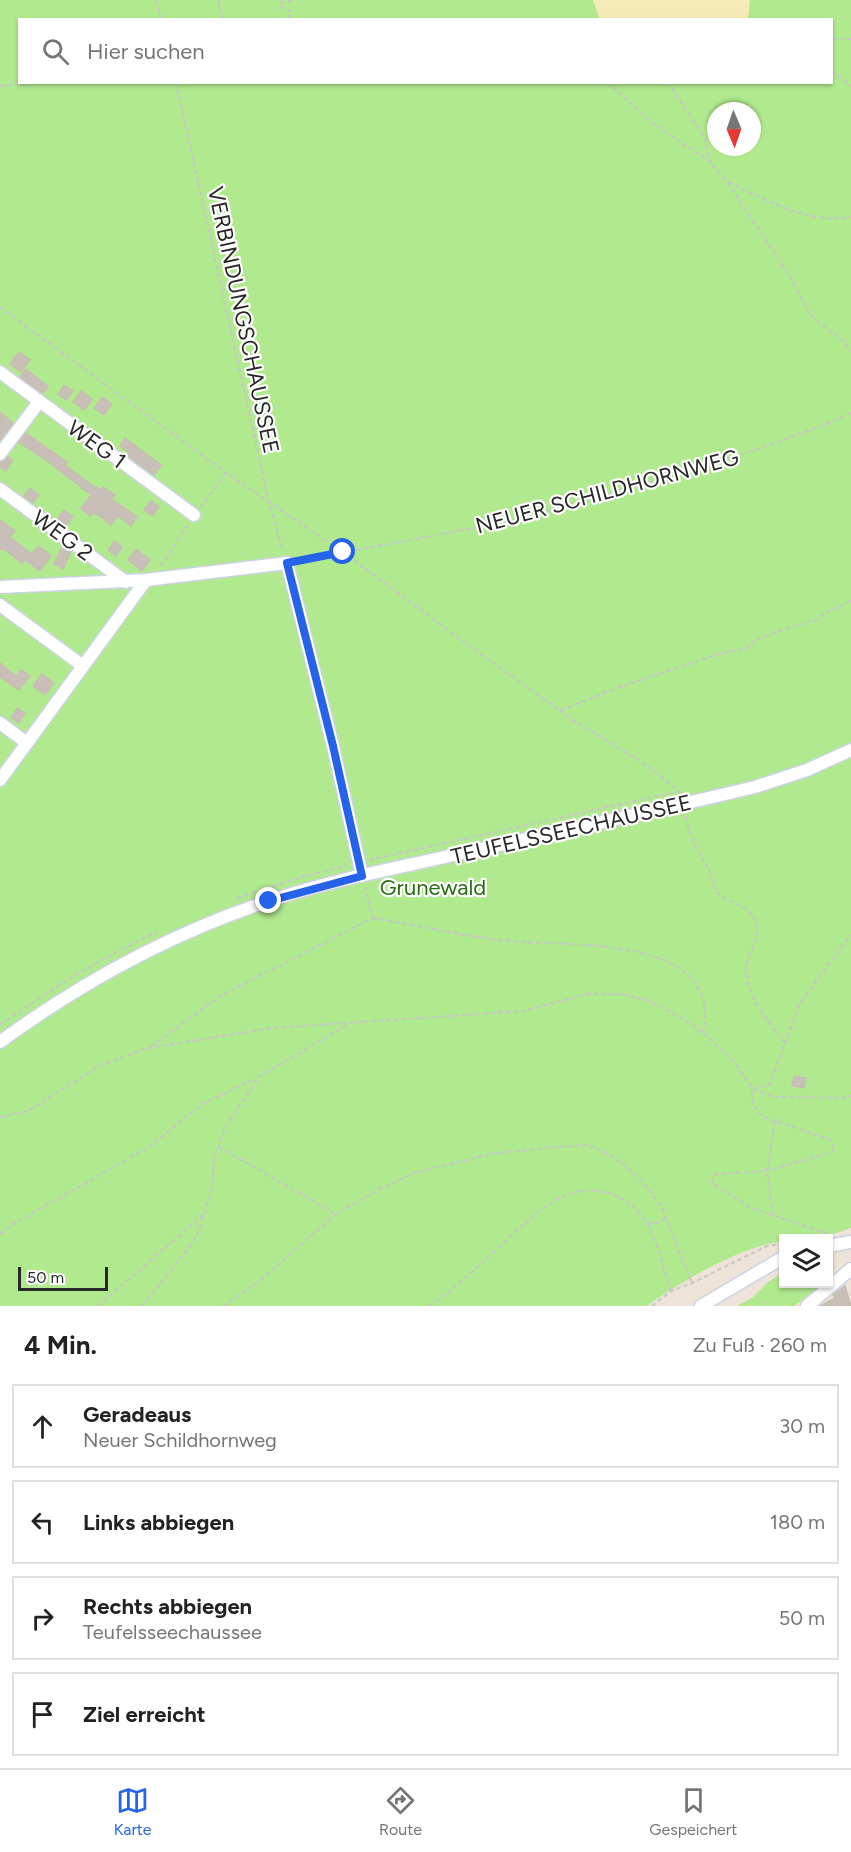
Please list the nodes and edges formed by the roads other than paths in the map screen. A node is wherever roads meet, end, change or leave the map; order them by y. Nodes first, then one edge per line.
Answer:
1 (0, 372) edge
2 (39, 402) junction
3 (0, 454) edge
4 (0, 489) edge
5 (194, 515) road end
6 (146, 580) junction
7 (126, 582) junction
8 (0, 587) edge
9 (0, 605) edge
10 (83, 666) junction
11 (0, 723) edge
12 (27, 743) junction
13 (851, 750) edge
14 (0, 780) edge
15 (362, 876) junction
16 (0, 1042) edge
17 (833, 1241) edge
18 (851, 1242) edge
19 (779, 1259) edge
20 (851, 1269) edge
21 (702, 1306) edge
22 (807, 1306) edge

1 - 2 street, WEG 1
2 - 3 street
2 - 5 street, WEG 1
4 - 7 street, WEG 2
6 - 7 street
6 - 10 street
6 - 15 street
7 - 8 street
9 - 10 street
10 - 12 street
11 - 12 street
12 - 14 street
13 - 15 street, TEUFELSSEECHAUSSEE
15 - 16 street, TEUFELSSEECHAUSSEE
17 - 18 street
19 - 21 street
20 - 22 street

